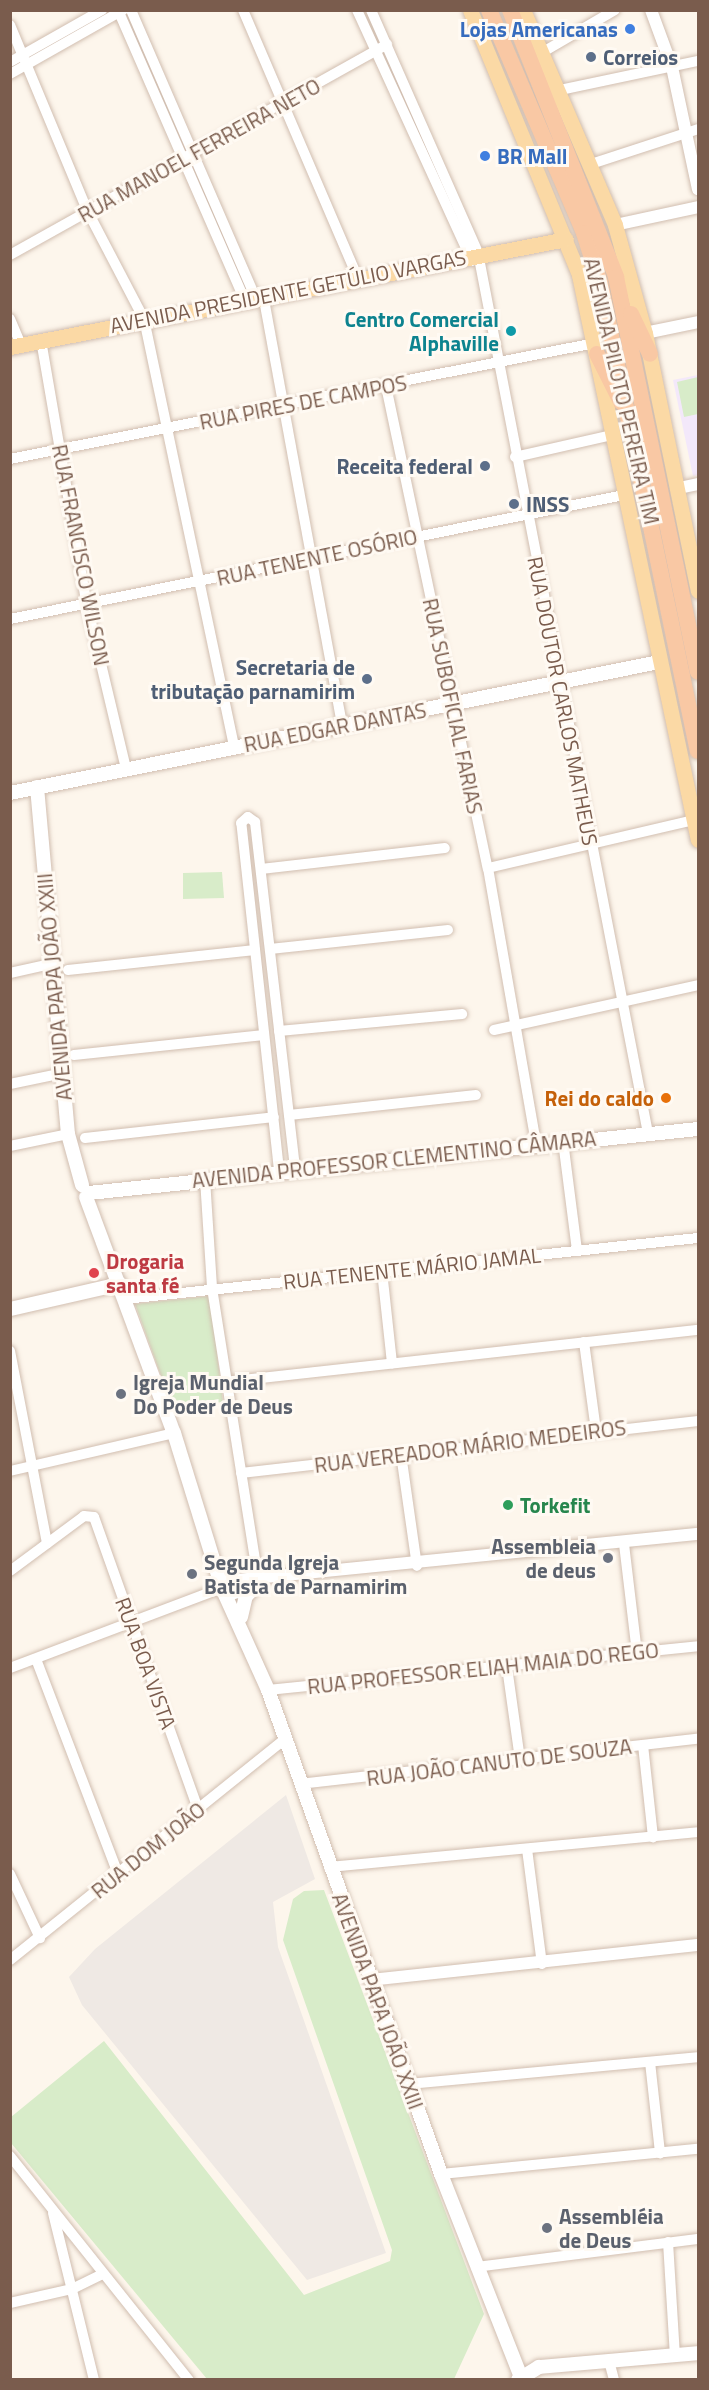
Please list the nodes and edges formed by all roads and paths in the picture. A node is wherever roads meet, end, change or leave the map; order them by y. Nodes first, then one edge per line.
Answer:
1 (102, 10) edge
2 (131, 10) edge
3 (243, 10) edge
4 (371, 10) edge
5 (470, 10) edge
6 (489, 10) edge
7 (512, 10) edge
8 (523, 10) edge
9 (615, 10) edge
10 (651, 10) edge
11 (120, 11) edge
12 (358, 11) edge
13 (10, 25) edge
14 (387, 45) junction
15 (374, 51) junction
16 (543, 52) junction
17 (26, 59) junction
18 (699, 61) edge
19 (10, 62) edge
20 (672, 67) junction
21 (10, 74) edge
22 (560, 90) junction
23 (283, 105) junction
24 (693, 131) edge
25 (434, 152) junction
26 (186, 157) junction
27 (422, 158) junction
28 (591, 164) junction
29 (699, 189) edge
30 (699, 207) edge
31 (88, 212) junction
32 (615, 225) junction
33 (566, 239) junction
34 (10, 255) edge
35 (474, 259) junction
36 (357, 276) junction
37 (619, 290) junction
38 (254, 296) junction
39 (10, 319) edge
40 (144, 319) junction
41 (699, 322) edge
42 (645, 333) junction
43 (41, 340) junction
44 (16, 346) edge
45 (596, 349) junction
46 (650, 354) junction
47 (498, 366) junction
48 (386, 386) junction
49 (281, 406) junction
50 (632, 425) junction
51 (169, 428) junction
52 (612, 435) junction
53 (60, 449) junction
54 (515, 456) junction
55 (10, 459) edge
56 (699, 484) edge
57 (680, 488) junction
58 (624, 495) junction
59 (526, 517) junction
60 (416, 537) junction
61 (309, 560) junction
62 (198, 582) junction
63 (699, 591) edge
64 (87, 605) junction
65 (10, 619) edge
66 (659, 662) junction
67 (699, 672) edge
68 (561, 683) junction
69 (453, 703) junction
70 (342, 726) junction
71 (234, 747) junction
72 (699, 751) edge
73 (126, 769) junction
74 (37, 787) junction
75 (11, 789) edge
76 (694, 820) junction
77 (257, 836) junction
78 (242, 838) junction
79 (699, 840) edge
80 (591, 845) junction
81 (445, 848) dead end
82 (488, 868) junction
83 (261, 869) junction
84 (266, 916) junction
85 (251, 918) junction
86 (448, 930) dead end
87 (270, 949) junction
88 (255, 950) junction
89 (51, 964) junction
90 (68, 970) dead end
91 (10, 973) edge
92 (699, 985) edge
93 (276, 998) junction
94 (261, 1000) junction
95 (624, 1002) junction
96 (462, 1014) dead end
97 (518, 1027) junction
98 (494, 1030) dead end
99 (279, 1032) junction
100 (264, 1035) junction
101 (74, 1054) dead end
102 (63, 1073) junction
103 (285, 1082) junction
104 (10, 1084) edge
105 (270, 1084) junction
106 (476, 1095) dead end
107 (289, 1115) junction
108 (274, 1117) junction
109 (699, 1129) edge
110 (648, 1133) junction
111 (68, 1134) junction
112 (85, 1138) dead end
113 (563, 1141) junction
114 (536, 1144) junction
115 (10, 1146) edge
116 (295, 1168) junction
117 (279, 1170) junction
118 (206, 1179) junction
119 (86, 1192) junction
120 (699, 1238) edge
121 (577, 1251) junction
122 (382, 1271) junction
123 (120, 1284) junction
124 (213, 1288) junction
125 (125, 1299) junction
126 (10, 1310) edge
127 (699, 1330) edge
128 (584, 1342) junction
129 (10, 1351) edge
130 (392, 1364) junction
131 (225, 1382) junction
132 (699, 1421) edge
133 (596, 1431) junction
134 (174, 1433) junction
135 (401, 1454) junction
136 (33, 1466) junction
137 (10, 1471) edge
138 (241, 1473) junction
139 (699, 1534) edge
140 (47, 1543) junction
141 (624, 1544) junction
142 (417, 1566) junction
143 (10, 1571) edge
144 (260, 1580) junction
145 (231, 1586) junction
146 (241, 1620) junction
147 (131, 1621) junction
148 (699, 1646) edge
149 (637, 1653) junction
150 (36, 1659) junction
151 (507, 1667) junction
152 (10, 1668) edge
153 (268, 1690) junction
154 (285, 1739) junction
155 (699, 1739) edge
156 (643, 1745) junction
157 (520, 1760) junction
158 (300, 1784) junction
159 (198, 1809) junction
160 (699, 1832) edge
161 (653, 1837) junction
162 (527, 1849) junction
163 (329, 1867) junction
164 (10, 1874) edge
165 (118, 1874) junction
166 (40, 1938) junction
167 (699, 1945) edge
168 (13, 1953) edge
169 (542, 1964) junction
170 (370, 1980) junction
171 (699, 2057) edge
172 (650, 2062) junction
173 (408, 2084) junction
174 (699, 2149) edge
175 (660, 2153) junction
176 (10, 2156) edge
177 (441, 2174) junction
178 (52, 2210) junction
179 (699, 2239) edge
180 (668, 2242) junction
181 (476, 2267) junction
182 (103, 2274) junction
183 (72, 2289) junction
184 (10, 2303) edge
185 (699, 2353) edge
186 (675, 2355) junction
187 (609, 2361) junction
188 (520, 2378) edge
189 (94, 2379) edge
190 (189, 2379) edge
191 (614, 2379) edge

1 - 17 street
2 - 26 street
3 - 23 street
4 - 14 street, RUA DOUTOR CARLOS MATHEUS
5 - 33 main road
6 - 50 highway, AVENIDA PILOTO PEREIRA TIM
7 - 37 highway, AVENIDA PILOTO PEREIRA TIM
8 - 16 main road
9 - 16 street
10 - 20 street
11 - 17 street
11 - 26 street
12 - 15 street, RUA DOUTOR CARLOS MATHEUS
13 - 17 street
14 - 15 street, RUA MANOEL FERREIRA NETO
14 - 25 street, RUA DOUTOR CARLOS MATHEUS
15 - 23 street, RUA MANOEL FERREIRA NETO
15 - 27 street, RUA DOUTOR CARLOS MATHEUS
16 - 22 main road
17 - 19 street
17 - 21 street
17 - 31 street
18 - 20 street
20 - 22 street
20 - 24 street
22 - 28 main road
23 - 26 street, RUA MANOEL FERREIRA NETO
23 - 36 street
24 - 28 street
24 - 29 street
25 - 27 street
25 - 35 street, RUA DOUTOR CARLOS MATHEUS
26 - 31 street, RUA MANOEL FERREIRA NETO
26 - 38 street
27 - 35 street, RUA DOUTOR CARLOS MATHEUS
28 - 32 main road
30 - 32 street
31 - 34 street, RUA MANOEL FERREIRA NETO
31 - 40 street
32 - 42 main road
33 - 35 main road, AVENIDA PRESIDENTE GETÚLIO VARGAS
33 - 45 main road
35 - 36 main road, AVENIDA PRESIDENTE GETÚLIO VARGAS
35 - 47 street, RUA DOUTOR CARLOS MATHEUS
36 - 38 main road, AVENIDA PRESIDENTE GETÚLIO VARGAS
37 - 46 highway
37 - 67 highway, AVENIDA PILOTO PEREIRA TIM
38 - 40 main road, AVENIDA PRESIDENTE GETÚLIO VARGAS
38 - 49 street
39 - 44 street
40 - 43 main road, AVENIDA PRESIDENTE GETÚLIO VARGAS
40 - 51 street
41 - 42 street
42 - 46 main road
43 - 44 main road, AVENIDA PRESIDENTE GETÚLIO VARGAS
43 - 53 street, RUA FRANCISCO WILSON
45 - 47 street, RUA PIRES DE CAMPOS
45 - 50 highway
45 - 52 main road
46 - 57 main road
47 - 48 street, RUA PIRES DE CAMPOS
47 - 54 street, RUA DOUTOR CARLOS MATHEUS
48 - 49 street, RUA PIRES DE CAMPOS
48 - 60 street, RUA SUBOFICIAL FARIAS
49 - 51 street, RUA PIRES DE CAMPOS
49 - 61 street
50 - 72 highway, AVENIDA PILOTO PEREIRA TIM
51 - 53 street, RUA PIRES DE CAMPOS
51 - 62 street
52 - 54 street
52 - 58 main road
53 - 55 street, RUA PIRES DE CAMPOS
53 - 64 street, RUA FRANCISCO WILSON
54 - 59 street, RUA DOUTOR CARLOS MATHEUS
56 - 57 street
57 - 63 main road
58 - 59 street, RUA TENENTE OSÓRIO
58 - 66 main road
59 - 60 street, RUA TENENTE OSÓRIO
59 - 68 street, RUA DOUTOR CARLOS MATHEUS
60 - 61 street, RUA TENENTE OSÓRIO
60 - 69 street, RUA SUBOFICIAL FARIAS
61 - 62 street, RUA TENENTE OSÓRIO
61 - 70 street
62 - 64 street, RUA TENENTE OSÓRIO
62 - 71 street
64 - 65 street, RUA TENENTE OSÓRIO
64 - 73 street, RUA FRANCISCO WILSON
66 - 68 main road, RUA EDGAR DANTAS
66 - 76 main road
68 - 69 main road, RUA EDGAR DANTAS
68 - 80 street, RUA DOUTOR CARLOS MATHEUS
69 - 70 main road, RUA EDGAR DANTAS
69 - 82 street, RUA SUBOFICIAL FARIAS
70 - 71 main road, RUA EDGAR DANTAS
71 - 73 main road, RUA EDGAR DANTAS
73 - 74 main road, RUA EDGAR DANTAS
74 - 75 main road, RUA EDGAR DANTAS
74 - 89 main road, AVENIDA PAPA JOÃO XXIII
76 - 79 main road
76 - 80 street
77 - 78 street
77 - 78 street
77 - 83 street
78 - 85 street
80 - 82 street
80 - 95 street, RUA DOUTOR CARLOS MATHEUS
81 - 83 street
82 - 97 street, RUA SUBOFICIAL FARIAS
83 - 84 street
84 - 85 street
84 - 87 street
85 - 88 street
86 - 87 street
87 - 93 street
88 - 90 street
88 - 94 street
89 - 91 street
89 - 102 main road, AVENIDA PAPA JOÃO XXIII
92 - 95 street
93 - 94 street
93 - 99 street
94 - 100 street
95 - 97 street
95 - 110 street, RUA DOUTOR CARLOS MATHEUS
96 - 99 street
97 - 98 street
97 - 114 street, RUA SUBOFICIAL FARIAS
99 - 103 street
100 - 101 street
100 - 105 street
102 - 104 street
102 - 111 main road, AVENIDA PAPA JOÃO XXIII
103 - 105 street
103 - 107 street
105 - 108 street
106 - 107 street
107 - 116 street
108 - 112 street
108 - 117 street
109 - 110 main road, AVENIDA PROFESSOR CLEMENTINO CÂMARA
110 - 113 main road, AVENIDA PROFESSOR CLEMENTINO CÂMARA
111 - 115 street
111 - 119 main road, AVENIDA PAPA JOÃO XXIII
113 - 114 main road, AVENIDA PROFESSOR CLEMENTINO CÂMARA
113 - 121 street
114 - 116 main road, AVENIDA PROFESSOR CLEMENTINO CÂMARA
116 - 117 main road, AVENIDA PROFESSOR CLEMENTINO CÂMARA
117 - 118 main road, AVENIDA PROFESSOR CLEMENTINO CÂMARA
118 - 119 main road, AVENIDA PROFESSOR CLEMENTINO CÂMARA
118 - 124 street
119 - 123 main road, AVENIDA PAPA JOÃO XXIII
120 - 121 street, RUA TENENTE MÁRIO JAMAL
121 - 122 street, RUA TENENTE MÁRIO JAMAL
122 - 124 street, RUA TENENTE MÁRIO JAMAL
122 - 130 street
123 - 125 main road, AVENIDA PAPA JOÃO XXIII
123 - 126 main road
124 - 125 street, RUA TENENTE MÁRIO JAMAL
124 - 131 street
125 - 134 main road, AVENIDA PAPA JOÃO XXIII
127 - 128 street
128 - 130 street
128 - 133 street
129 - 136 street
130 - 131 street
131 - 138 street
132 - 133 street, RUA VEREADOR MÁRIO MEDEIROS
133 - 135 street, RUA VEREADOR MÁRIO MEDEIROS
134 - 136 street
134 - 145 main road, AVENIDA PAPA JOÃO XXIII
135 - 138 street, RUA VEREADOR MÁRIO MEDEIROS
135 - 142 street
136 - 137 street
136 - 140 street
138 - 144 street
139 - 141 street
140 - 143 street
140 - 147 street, RUA BOA VISTA
141 - 142 street
141 - 149 street
142 - 144 street
144 - 145 street
144 - 146 main road
145 - 146 main road, AVENIDA PAPA JOÃO XXIII
145 - 147 street
146 - 153 main road, AVENIDA PAPA JOÃO XXIII
147 - 150 street
147 - 159 street, RUA BOA VISTA
148 - 149 street, RUA PROFESSOR ELIAH MAIA DO REGO
149 - 151 street, RUA PROFESSOR ELIAH MAIA DO REGO
150 - 152 street
150 - 165 street
151 - 153 street, RUA PROFESSOR ELIAH MAIA DO REGO
151 - 157 street
153 - 154 main road, AVENIDA PAPA JOÃO XXIII
154 - 158 main road, AVENIDA PAPA JOÃO XXIII
154 - 159 street, RUA DOM JOÃO
155 - 156 street, RUA JOÃO CANUTO DE SOUZA
156 - 157 street, RUA JOÃO CANUTO DE SOUZA
156 - 161 street
157 - 158 street, RUA JOÃO CANUTO DE SOUZA
158 - 163 main road, AVENIDA PAPA JOÃO XXIII
159 - 165 street, RUA DOM JOÃO
160 - 161 street
161 - 162 street
162 - 163 street
162 - 169 street
163 - 170 main road, AVENIDA PAPA JOÃO XXIII
164 - 166 street
165 - 166 street, RUA DOM JOÃO
166 - 168 street, RUA DOM JOÃO
167 - 169 street
169 - 170 street
170 - 173 main road, AVENIDA PAPA JOÃO XXIII
171 - 172 street
172 - 173 street
172 - 175 street
173 - 177 main road, AVENIDA PAPA JOÃO XXIII
174 - 175 street
175 - 177 street
176 - 178 street
177 - 181 main road, AVENIDA PAPA JOÃO XXIII
178 - 182 street
178 - 183 street
179 - 180 street
180 - 181 street
180 - 186 street
181 - 188 main road, AVENIDA PAPA JOÃO XXIII
182 - 183 street
182 - 190 street
183 - 184 street
183 - 189 street
185 - 186 main road
186 - 187 main road
187 - 188 main road
187 - 191 street

